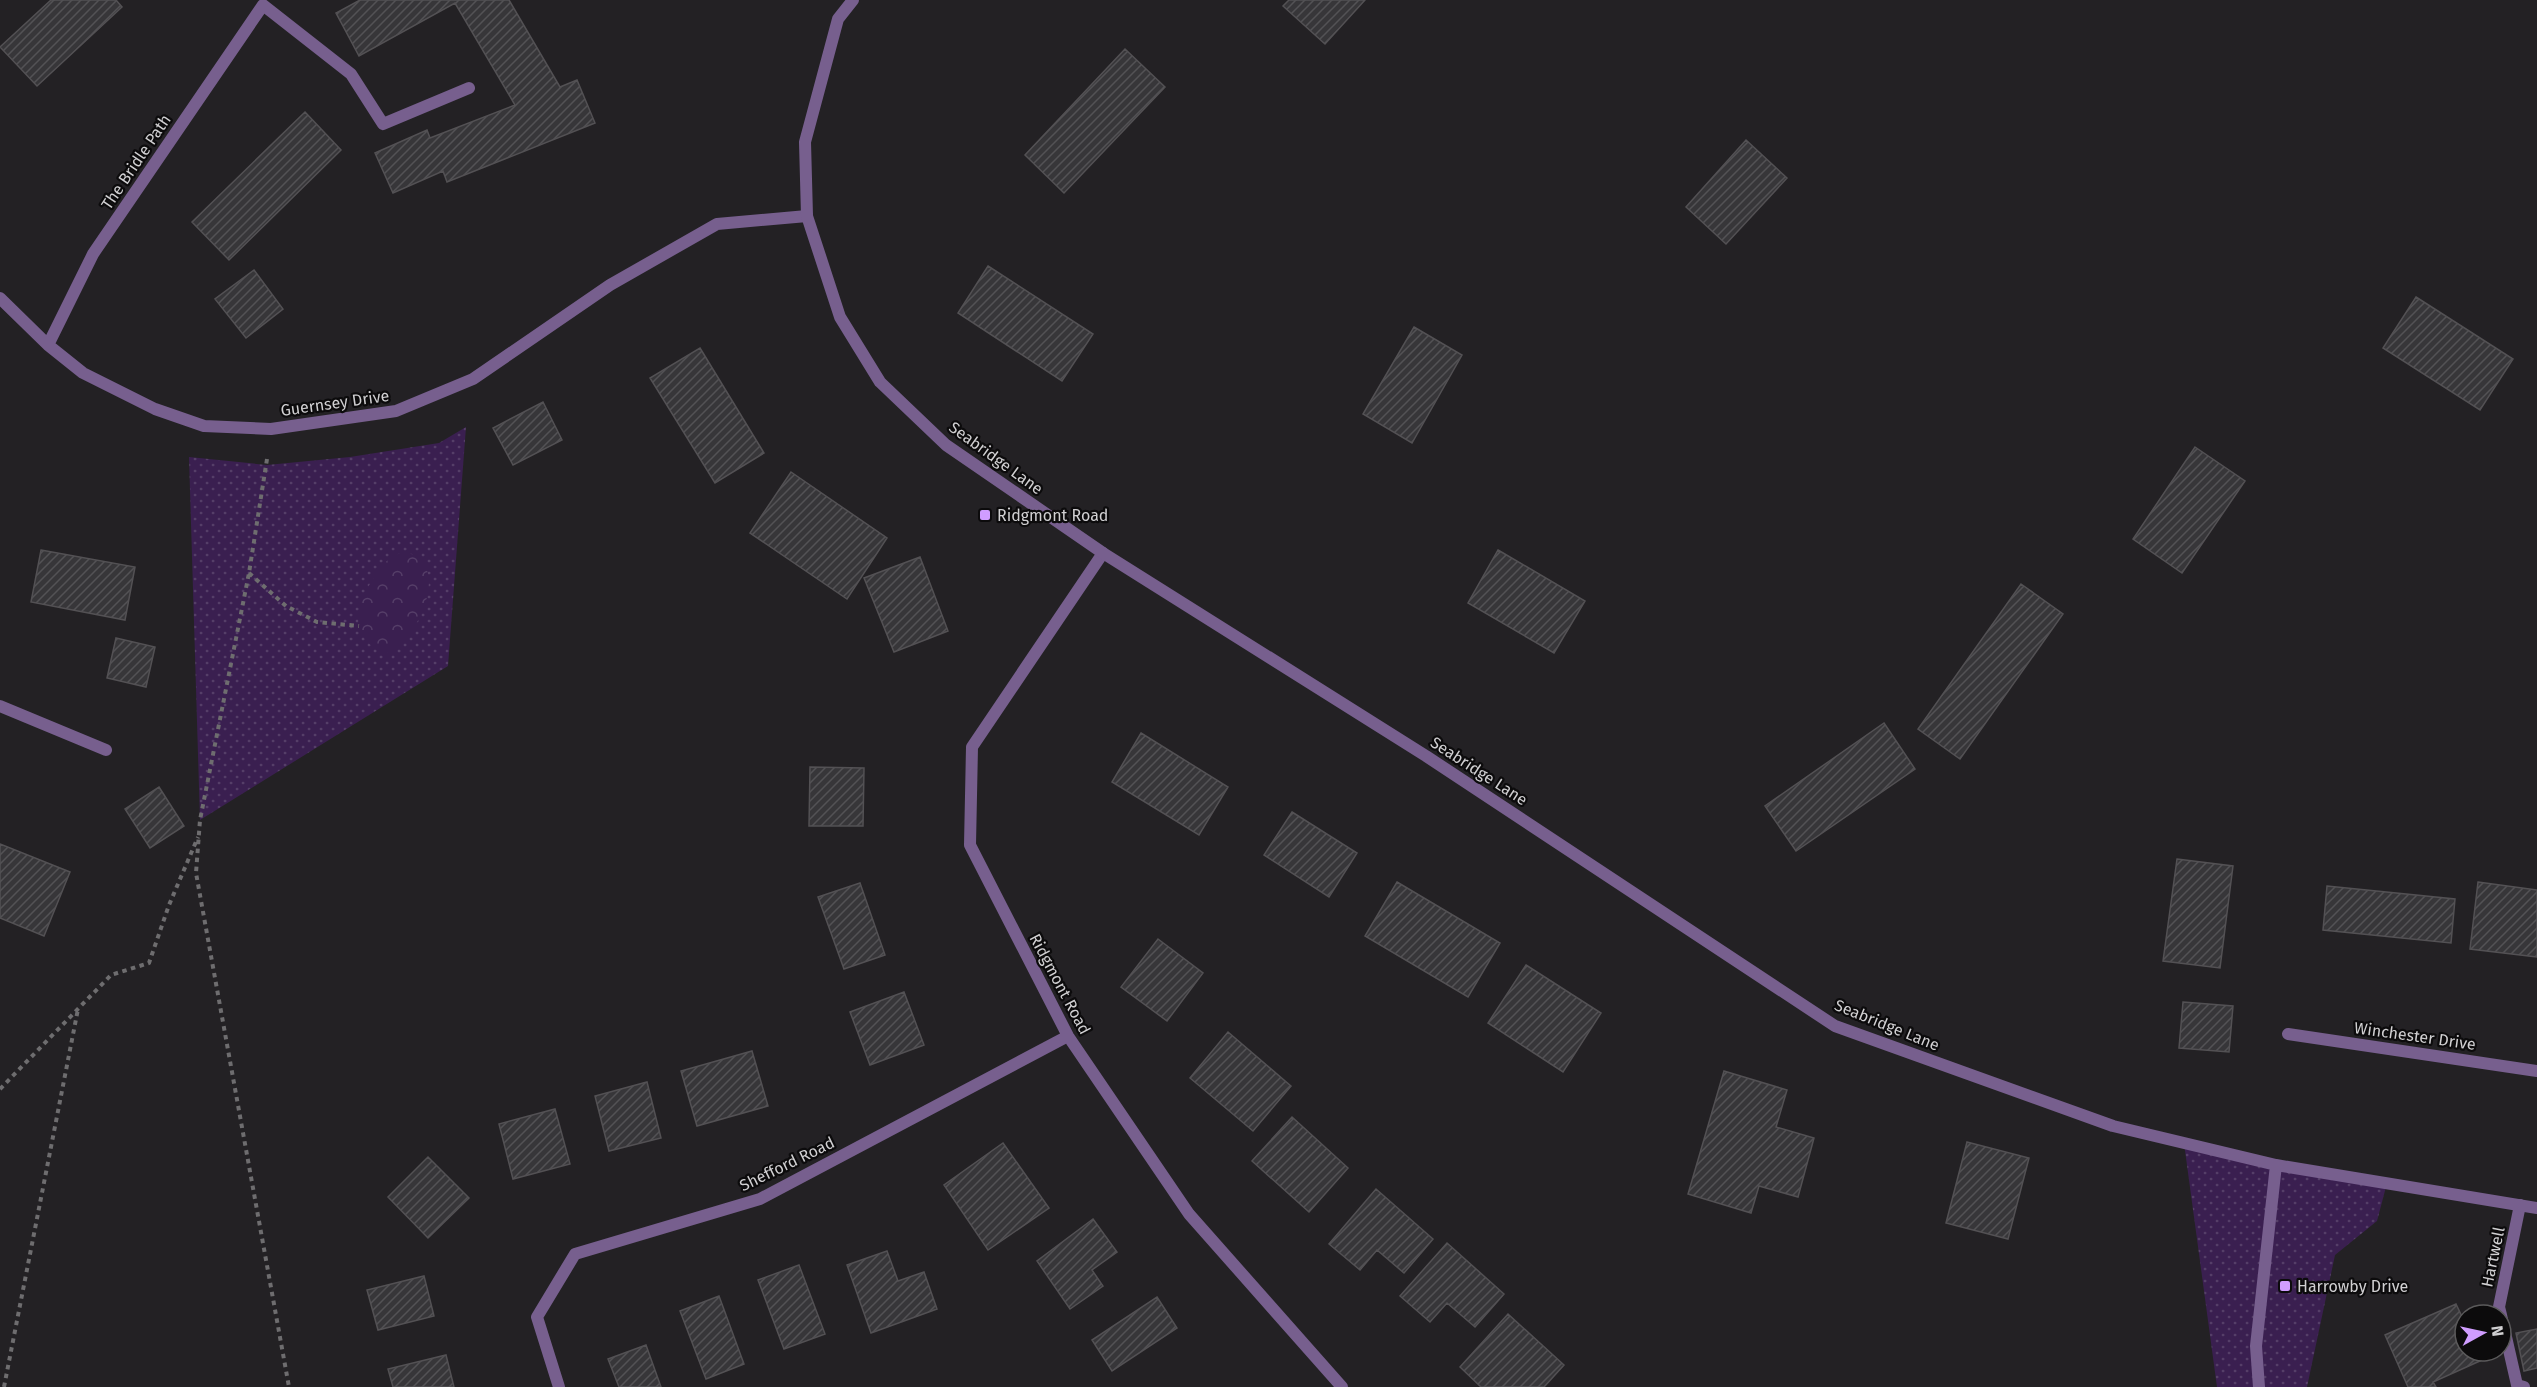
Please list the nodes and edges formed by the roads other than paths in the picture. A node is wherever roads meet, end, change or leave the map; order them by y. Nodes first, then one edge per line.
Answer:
1 (853, 0) edge
2 (469, 88) dead end
3 (807, 216) junction
4 (0, 298) edge
5 (48, 345) junction
6 (1103, 553) junction
7 (0, 706) edge
8 (106, 750) dead end
9 (2288, 1034) dead end
10 (1068, 1036) junction
11 (2537, 1071) edge
12 (2276, 1165) junction
13 (2520, 1205) junction
14 (2537, 1208) edge
15 (2500, 1303) edge
16 (2512, 1363) edge
17 (559, 1387) edge
18 (1342, 1387) edge
19 (2259, 1387) edge
20 (2524, 1387) edge

1 - 3 street, Seabridge Lane
2 - 5 street, The Bridle Path
3 - 5 street, Guernsey Drive
3 - 6 street, Seabridge Lane
4 - 5 street, Guernsey Drive
6 - 10 street, Ridgmont Road
6 - 12 street, Seabridge Lane
7 - 8 street
9 - 11 street, Winchester Drive
10 - 17 street, Shefford Road
10 - 18 street, Ridgmont Road
12 - 13 street
12 - 19 street
13 - 14 street
13 - 15 street, Hartwell
16 - 20 street, Hartwell

